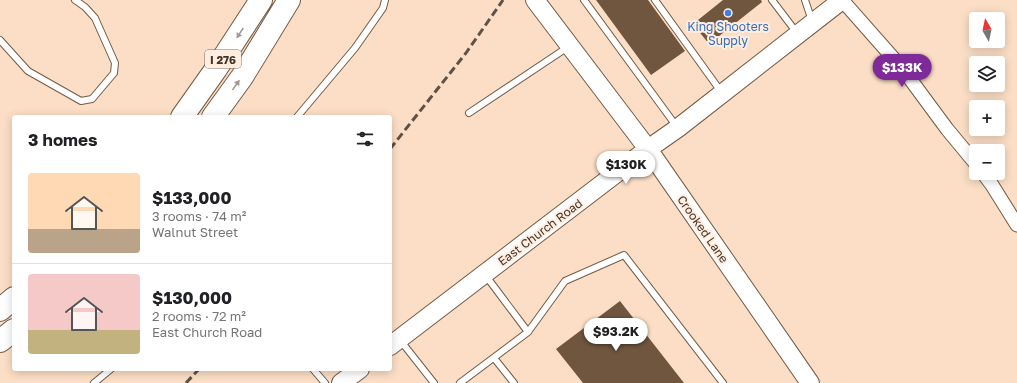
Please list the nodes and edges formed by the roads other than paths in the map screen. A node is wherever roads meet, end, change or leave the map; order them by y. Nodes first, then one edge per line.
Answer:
1 (75, 0) edge
2 (261, 0) edge
3 (289, 0) edge
4 (384, 0) edge
5 (535, 0) edge
6 (584, 0) edge
7 (655, 0) edge
8 (772, 0) edge
9 (805, 0) edge
10 (842, 0) edge
11 (813, 23) junction
12 (798, 35) junction
13 (0, 40) edge
14 (569, 46) junction
15 (723, 93) junction
16 (469, 113) dead end
17 (183, 115) edge
18 (214, 115) edge
19 (299, 115) edge
20 (678, 128) junction
21 (648, 149) junction
22 (969, 156) edge
23 (988, 180) edge
24 (1017, 225) edge
25 (484, 274) junction
26 (12, 300) edge
27 (0, 310) edge
28 (12, 332) edge
29 (528, 332) junction
30 (0, 342) edge
31 (395, 343) edge
32 (494, 358) junction
33 (109, 371) edge
34 (314, 371) edge
35 (94, 383) edge
36 (324, 383) edge
37 (434, 383) edge
38 (460, 383) edge
39 (514, 383) edge
40 (723, 383) edge
41 (810, 383) edge

1 - 13 lane
2 -> 17 highway, I 276
18 -> 3 highway, I 276
4 - 19 lane
5 - 14 street, Crooked Lane
6 - 20 lane
7 - 15 lane
8 - 12 lane
9 - 11 lane
10 - 11 street, East Church Road
10 - 22 street
11 - 12 street, East Church Road
12 - 15 street, East Church Road
14 - 16 lane
14 - 21 street, Crooked Lane
15 - 20 street, East Church Road
20 - 21 street, East Church Road
21 - 25 street, East Church Road
21 - 41 street, Crooked Lane
23 - 24 street
25 - 29 lane
25 - 31 street, East Church Road
26 - 27 highway
28 - 30 highway
29 - 32 lane
29 - 40 lane
31 - 37 lane
32 - 38 lane
32 - 39 lane
33 - 35 lane
34 - 36 lane

